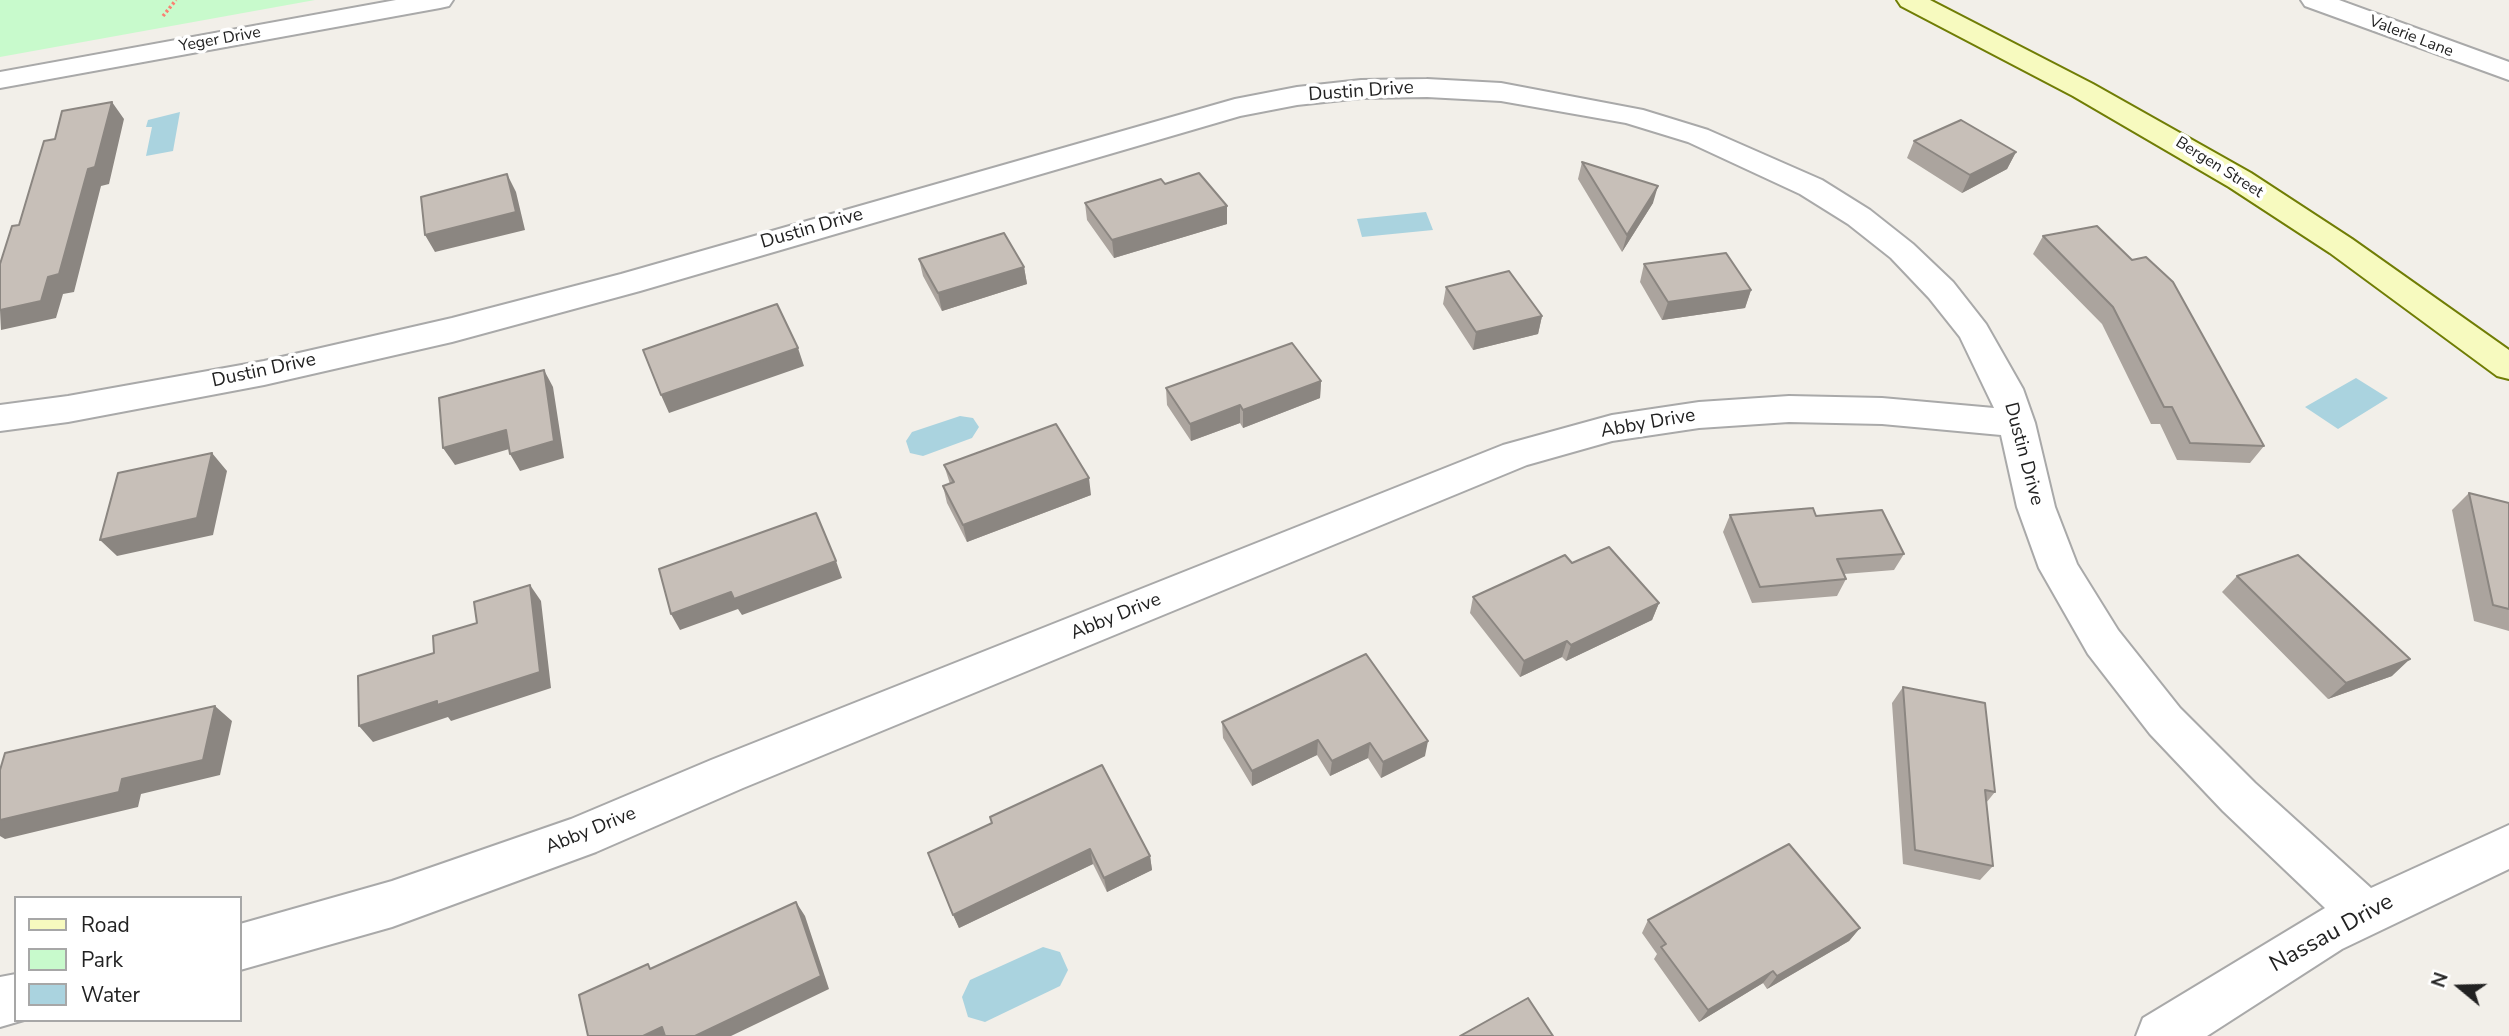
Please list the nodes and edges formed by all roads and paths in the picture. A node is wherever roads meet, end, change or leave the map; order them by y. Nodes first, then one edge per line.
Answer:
1 (440, 0) edge
2 (1910, 0) edge
3 (2314, 0) edge
4 (2509, 72) edge
5 (0, 79) edge
6 (2509, 367) edge
7 (0, 418) edge
8 (2017, 423) junction
9 (2509, 846) edge
10 (2364, 913) junction
11 (242, 946) edge
12 (2161, 1036) edge

1 - 5 street, Yeger Drive
2 - 6 street, Bergen Street
3 - 4 street, Valerie Lane
7 - 8 street, Dustin Drive
8 - 10 street, Dustin Drive
8 - 11 street, Abby Drive
9 - 10 street, Nassau Drive
10 - 12 street, Nassau Drive

